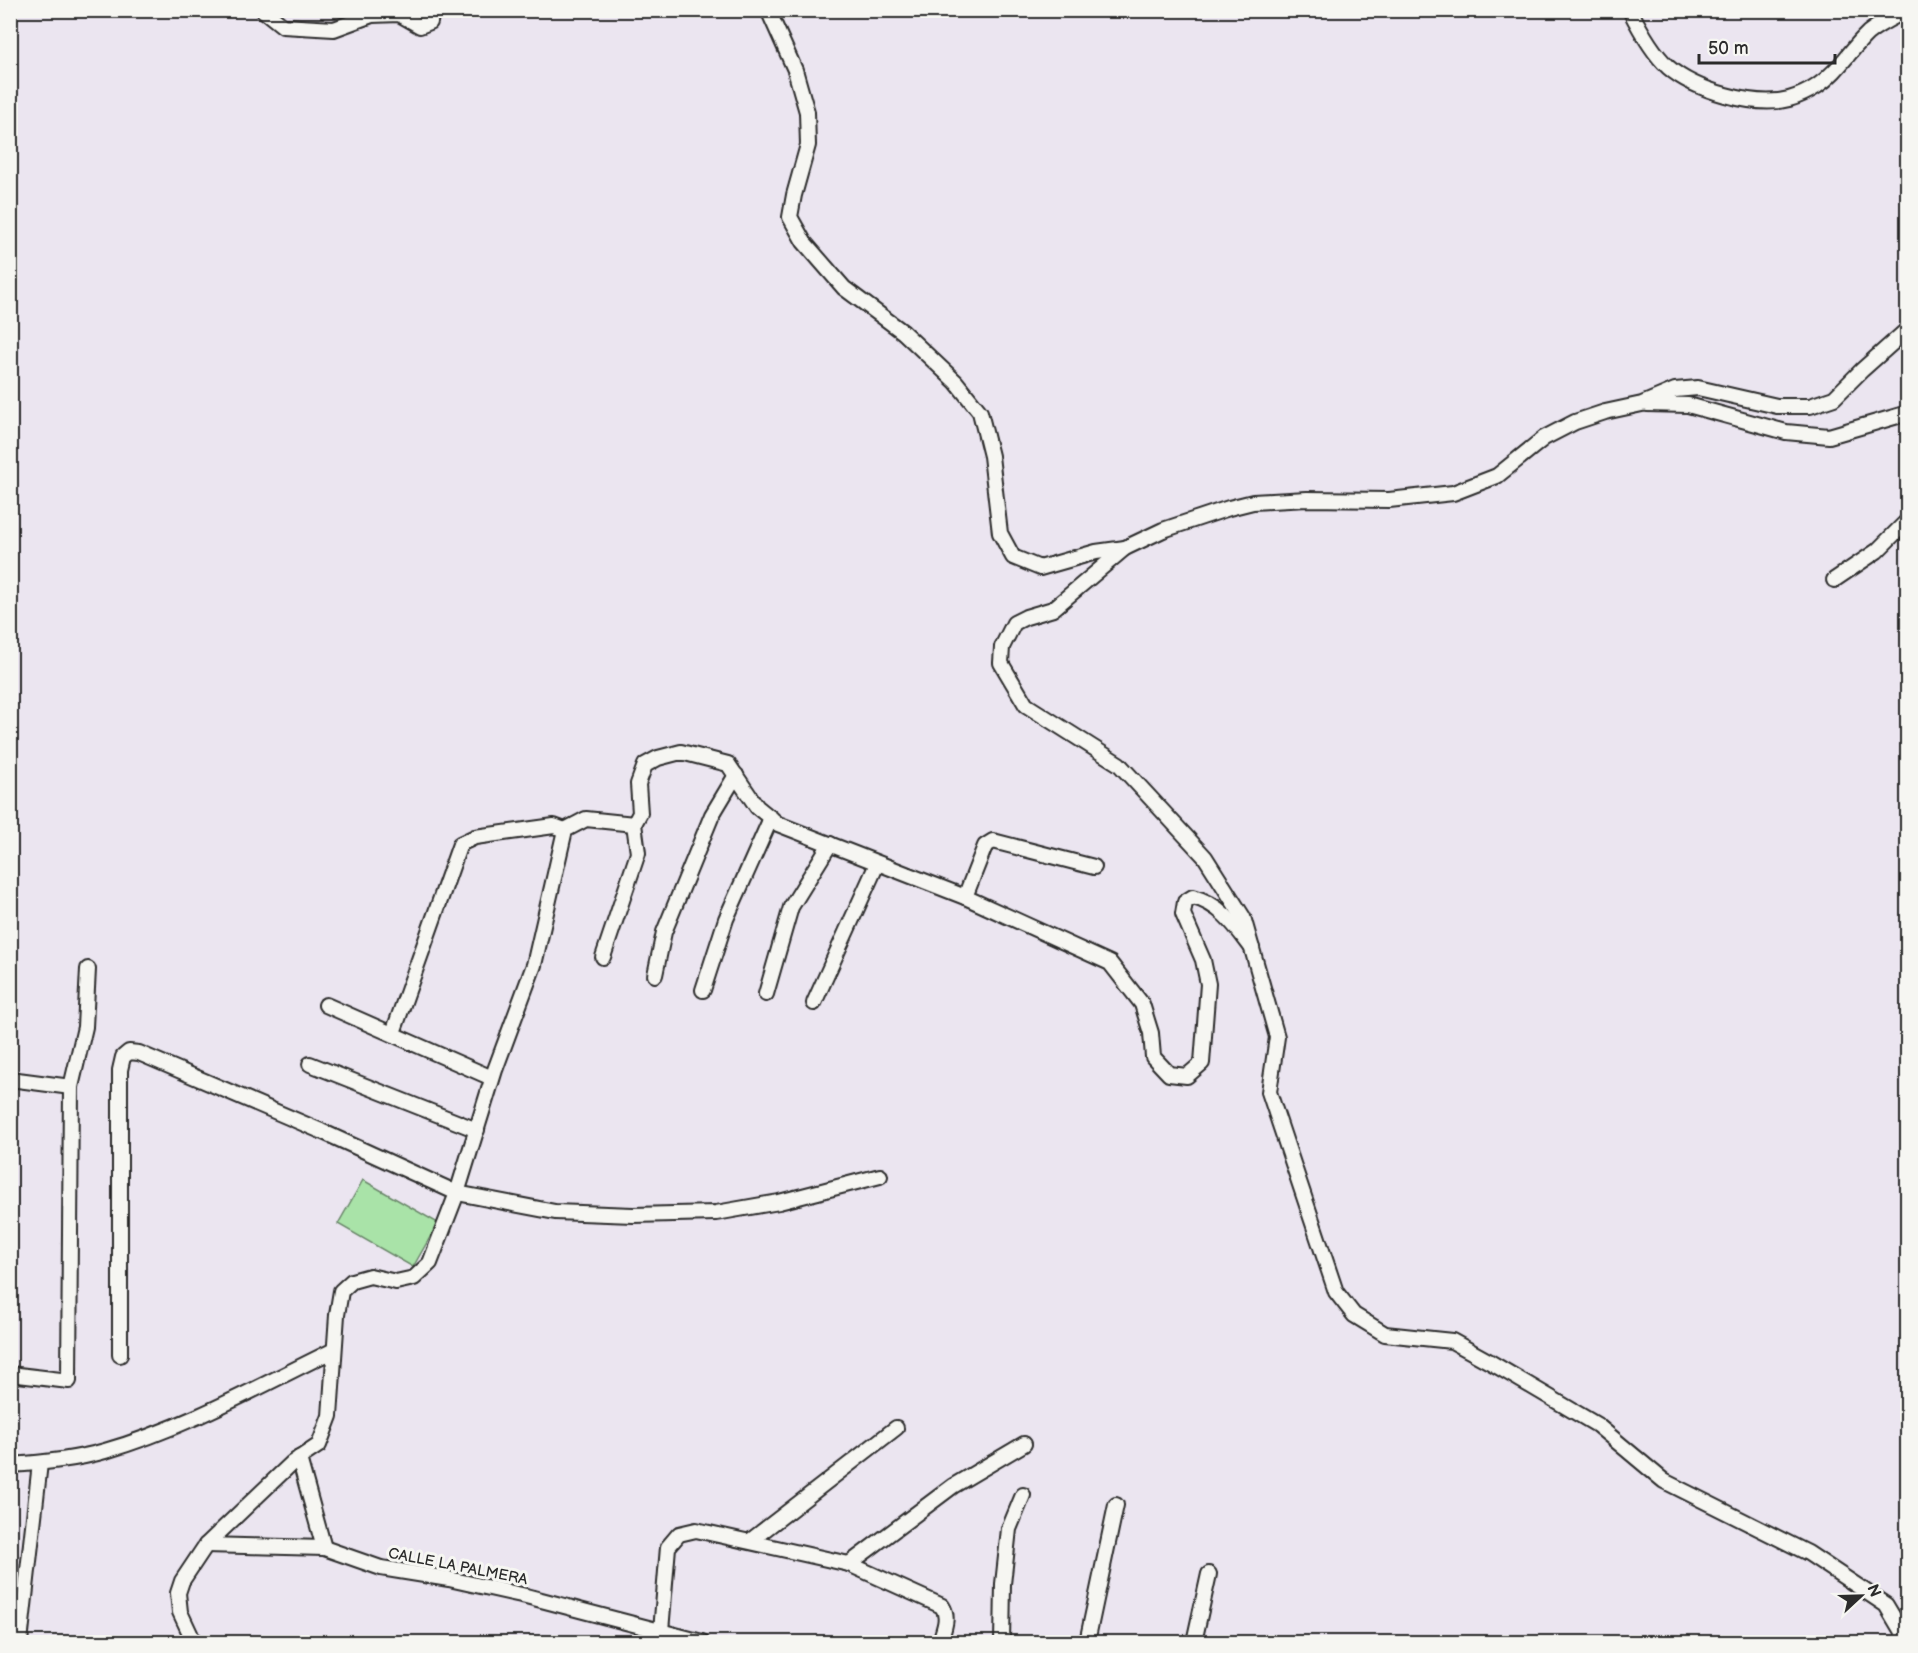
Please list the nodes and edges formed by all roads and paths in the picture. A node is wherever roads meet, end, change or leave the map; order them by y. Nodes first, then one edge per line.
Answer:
1 (263, 10) edge
2 (432, 10) edge
3 (768, 10) edge
4 (1630, 10) edge
5 (1908, 10) edge
6 (1908, 330) edge
7 (1642, 404) junction
8 (1908, 413) edge
9 (1908, 520) edge
10 (1125, 548) junction
11 (1834, 580) dead end
12 (736, 775) junction
13 (771, 818) junction
14 (634, 824) junction
15 (565, 830) junction
16 (830, 844) junction
17 (877, 864) junction
18 (1094, 867) dead end
19 (965, 897) junction
20 (1252, 948) junction
21 (603, 957) dead end
22 (88, 969) dead end
23 (655, 975) dead end
24 (702, 990) dead end
25 (766, 994) dead end
26 (814, 1003) dead end
27 (326, 1005) dead end
28 (393, 1034) junction
29 (310, 1064) dead end
30 (492, 1078) junction
31 (10, 1079) edge
32 (71, 1087) junction
33 (477, 1130) junction
34 (880, 1176) dead end
35 (457, 1193) junction
36 (334, 1350) junction
37 (120, 1355) dead end
38 (10, 1374) edge
39 (896, 1428) dead end
40 (1024, 1444) dead end
41 (299, 1458) junction
42 (40, 1463) junction
43 (10, 1465) edge
44 (1023, 1495) dead end
45 (1116, 1505) dead end
46 (750, 1541) junction
47 (206, 1545) junction
48 (324, 1548) junction
49 (849, 1564) junction
50 (1209, 1574) dead end
51 (661, 1631) junction
52 (20, 1642) edge
53 (194, 1642) edge
54 (702, 1642) edge
55 (940, 1642) edge
56 (1002, 1642) edge
57 (1087, 1642) edge
58 (1194, 1642) edge
59 (1908, 1642) edge

1 - 2 street
3 - 10 street
4 - 5 street
6 - 7 street
7 - 8 street
7 - 10 street
9 - 11 street
10 - 20 street
12 - 13 street
12 - 14 street
12 - 23 street
13 - 16 street
13 - 24 street
14 - 15 street
14 - 21 street
15 - 28 street
15 - 30 street
16 - 17 street
16 - 25 street
17 - 19 street
17 - 26 street
18 - 19 street
19 - 20 street
20 - 59 street
22 - 32 street
27 - 28 street
28 - 30 street
29 - 33 street
30 - 33 street
31 - 32 street
32 - 38 street
33 - 35 street
34 - 35 street
35 - 36 street
35 - 37 street
36 - 41 street
36 - 42 street
39 - 46 street
40 - 49 street
41 - 47 street
41 - 48 street
42 - 43 street
42 - 52 street
44 - 56 street
45 - 57 street
46 - 49 street
46 - 51 street
47 - 48 street, CALLE LA PALMERA
47 - 53 street
48 - 51 street, CALLE LA PALMERA
49 - 55 street
50 - 58 street
51 - 54 street, CALLE LA PALMERA

